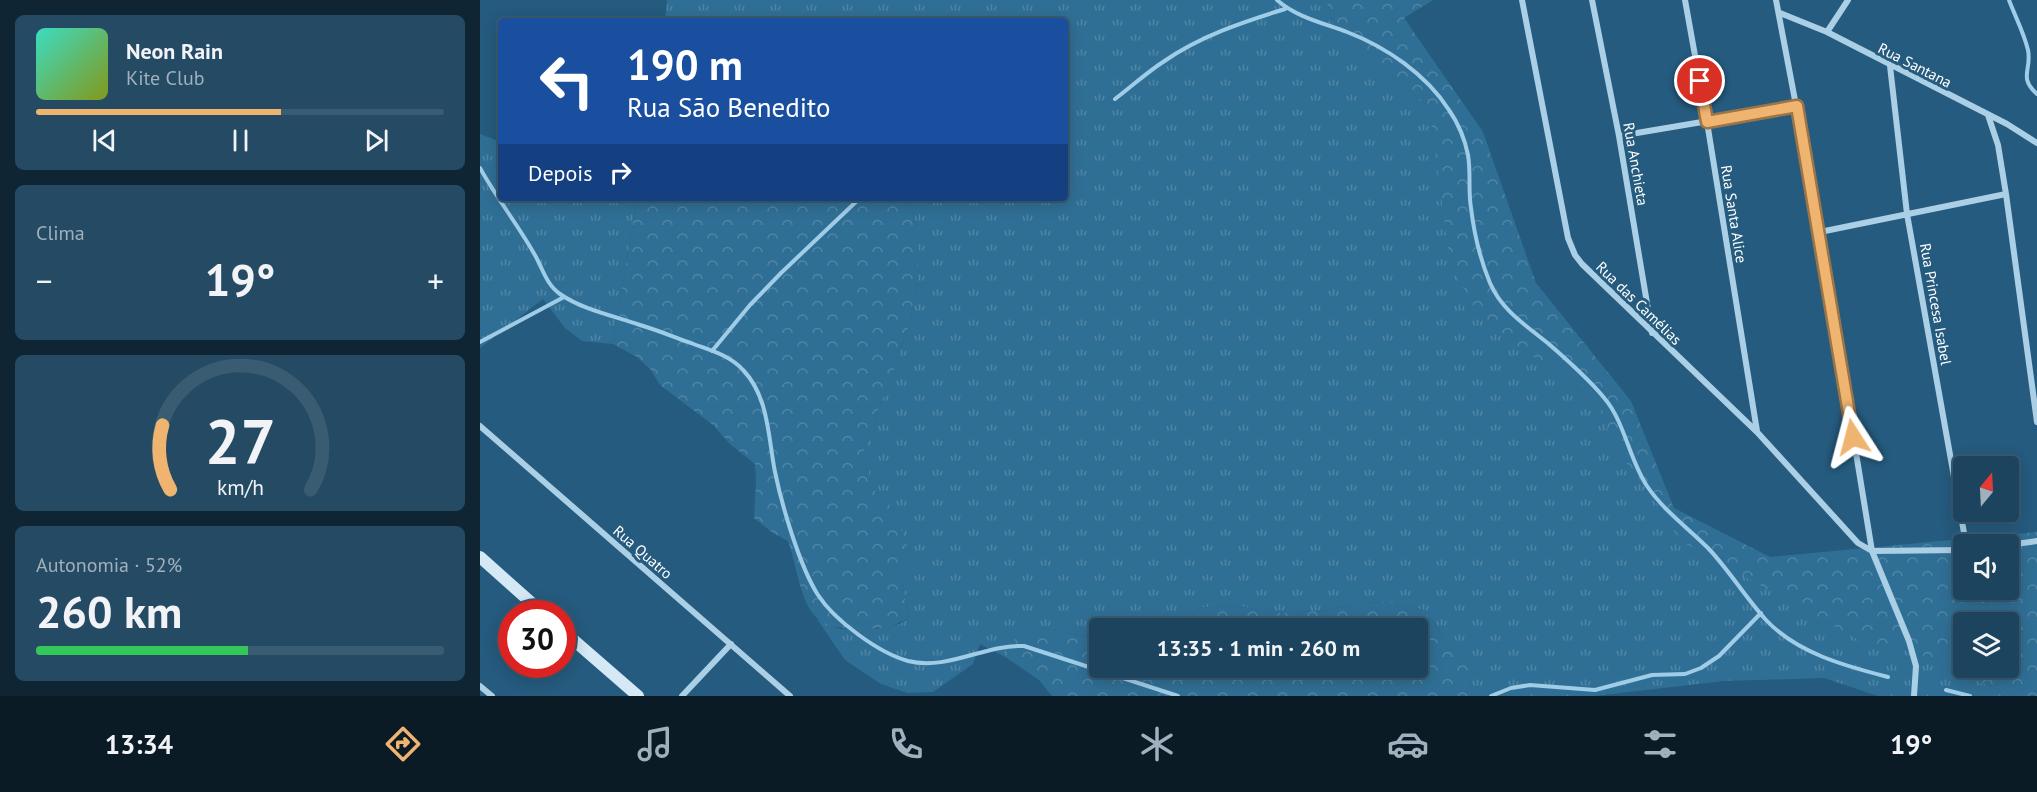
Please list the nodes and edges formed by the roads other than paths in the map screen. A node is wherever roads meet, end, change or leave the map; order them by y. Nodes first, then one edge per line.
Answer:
1 (1522, 0) edge
2 (1592, 0) edge
3 (1685, 0) edge
4 (1776, 0) edge
5 (1848, 0) edge
6 (1780, 13) junction
7 (1827, 33) junction
8 (1890, 66) junction
9 (1797, 106) junction
10 (1988, 115) junction
11 (1707, 122) junction
12 (1619, 135) junction
13 (2037, 143) edge
14 (2006, 194) junction
15 (1908, 214) junction
16 (1820, 232) junction
17 (1652, 333) junction
18 (2037, 422) edge
19 (480, 426) edge
20 (1756, 432) junction
21 (1964, 534) edge
22 (2037, 541) edge
23 (2019, 543) edge
24 (1953, 550) edge
25 (1872, 551) junction
26 (480, 557) edge
27 (528, 600) edge
28 (576, 642) edge
29 (731, 644) junction
30 (480, 686) edge
31 (492, 696) edge
32 (638, 696) edge
33 (682, 696) edge
34 (790, 696) edge
35 (1914, 696) edge

1 - 17 street, Rua das Camélias
2 - 12 street, Rua Anchieta
3 - 11 street, Rua Santa Alice
4 - 6 street
5 - 7 street
6 - 7 street, Rua Santana
6 - 9 street
7 - 8 street, Rua Santana
8 - 10 street, Rua Santana
8 - 15 street, Rua Princesa Isabel
9 - 11 street
9 - 16 street
10 - 13 street, Rua Santana
10 - 14 street
11 - 12 street
11 - 20 street, Rua Santa Alice
12 - 17 street, Rua Anchieta
14 - 15 street
14 - 18 street
15 - 16 street
15 - 21 street, Rua Princesa Isabel
16 - 25 street
17 - 20 street, Rua das Camélias
19 - 29 street, Rua Quatro
20 - 25 street, Rua das Camélias
22 - 23 street
24 - 25 street
25 - 35 street
26 - 27 street
28 - 32 street
29 - 33 street
29 - 34 street, Rua Quatro
30 - 31 street

